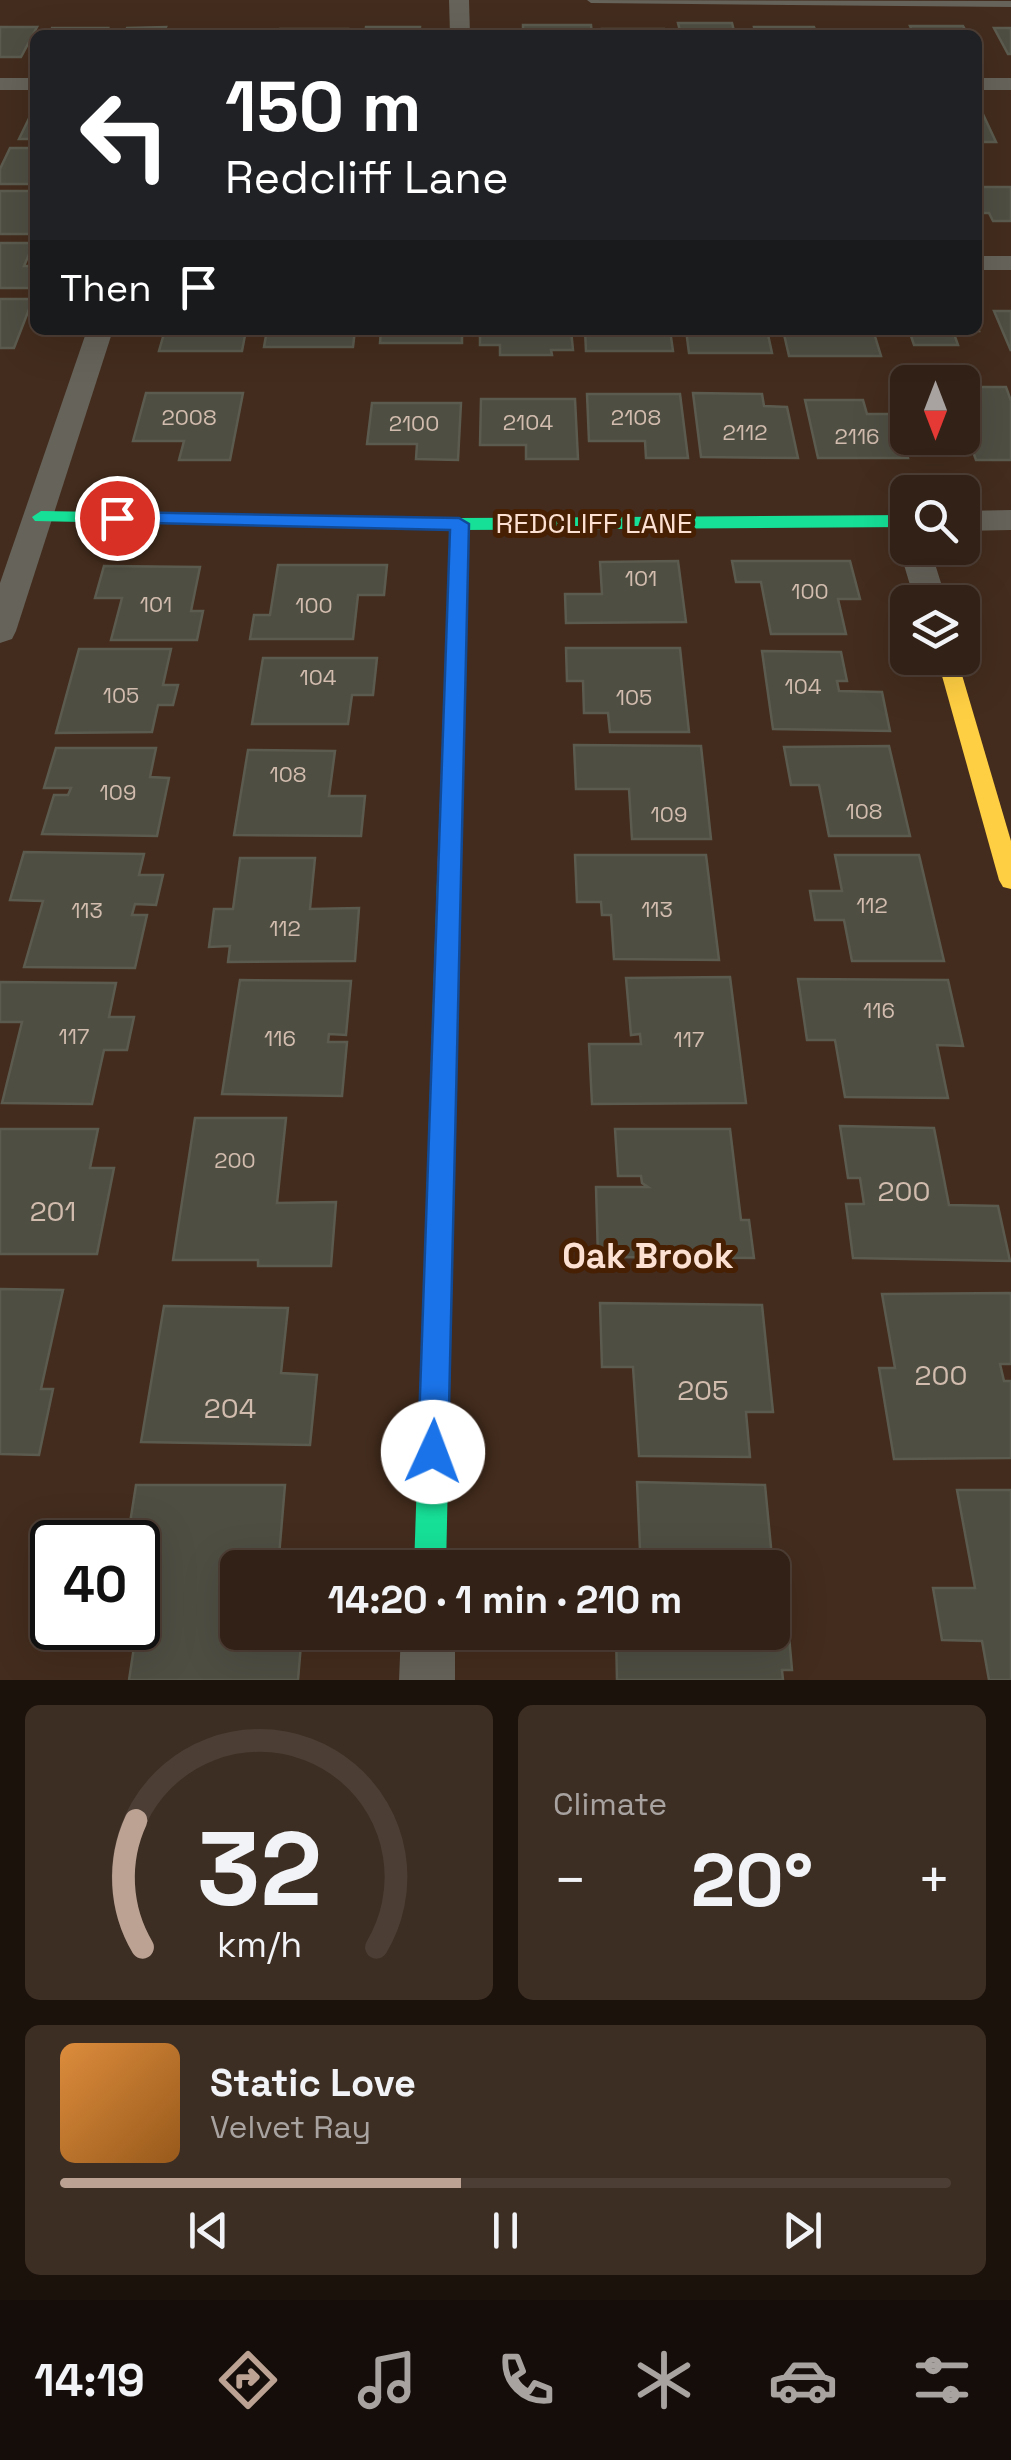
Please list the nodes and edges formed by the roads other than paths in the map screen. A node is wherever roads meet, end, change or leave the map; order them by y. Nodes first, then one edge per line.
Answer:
1 (459, 0) edge
2 (591, 0) edge
3 (1011, 4) edge
4 (460, 30) edge
5 (0, 84) edge
6 (30, 84) edge
7 (982, 84) edge
8 (1011, 84) edge
9 (982, 263) edge
10 (1011, 264) edge
11 (98, 335) edge
12 (41, 516) junction
13 (980, 520) edge
14 (1011, 520) edge
15 (890, 521) edge
16 (459, 524) junction
17 (0, 631) edge
18 (951, 675) edge
19 (1011, 880) edge
20 (430, 1550) edge
21 (427, 1650) edge
22 (426, 1680) edge

1 - 4 street
2 - 3 lane
5 - 6 street
7 - 8 street
9 - 10 street
11 - 12 street
12 - 16 street, REDCLIFF LANE
12 - 17 street
13 - 14 street
15 - 16 street, REDCLIFF LANE
16 - 20 street
18 - 19 street
21 - 22 street

